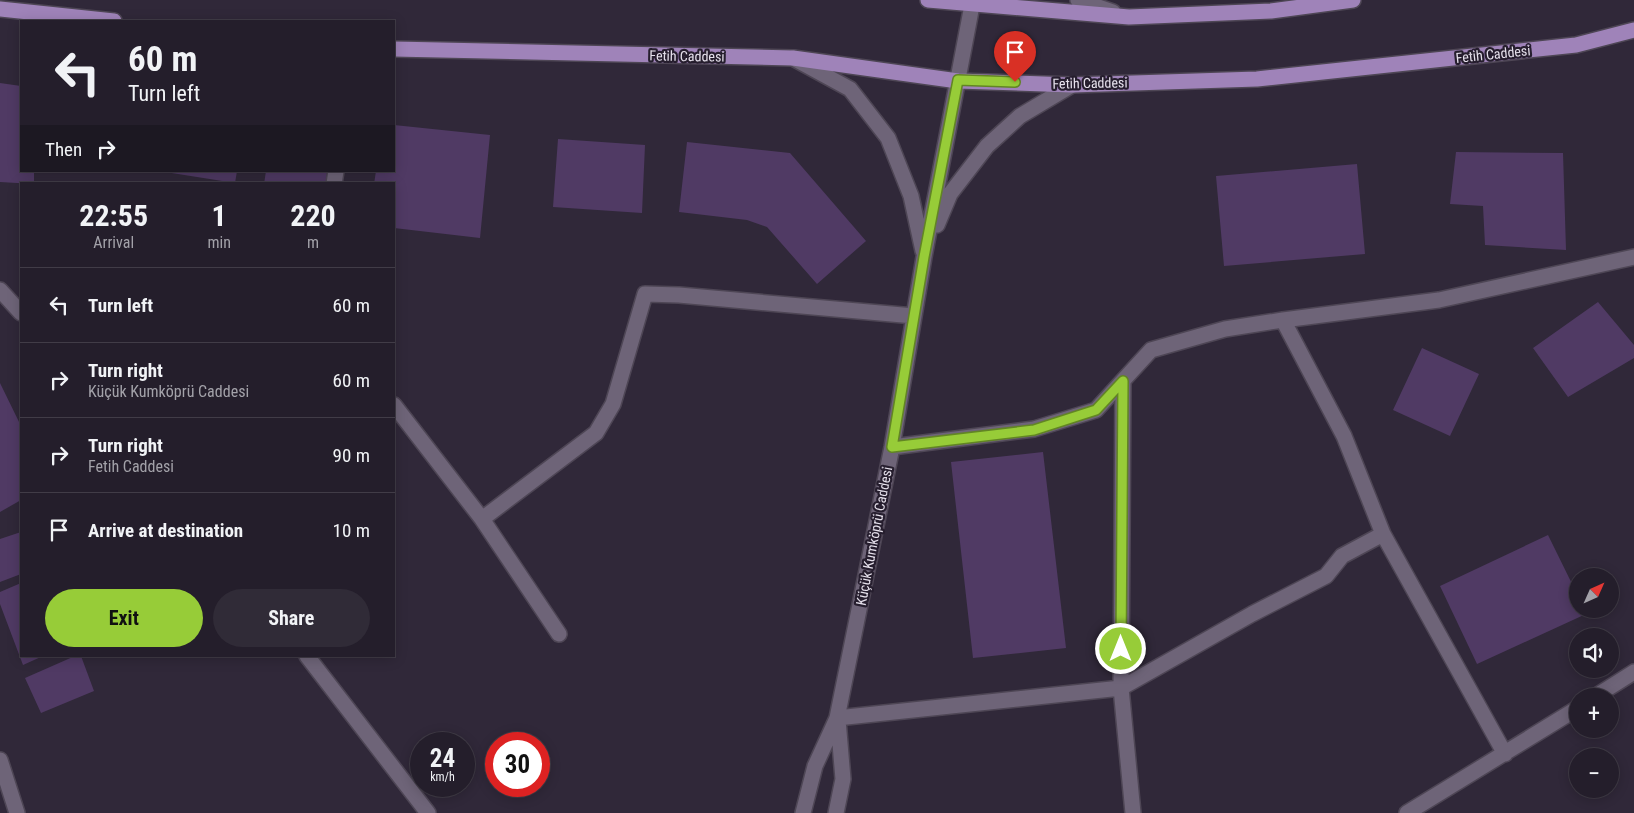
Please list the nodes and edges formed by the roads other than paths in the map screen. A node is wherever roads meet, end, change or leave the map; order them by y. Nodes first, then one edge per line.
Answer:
1 (928, 0) edge
2 (1078, 0) edge
3 (1353, 0) edge
4 (973, 2) edge
5 (0, 9) edge
6 (1129, 17) junction
7 (104, 20) edge
8 (1634, 30) edge
9 (395, 49) edge
10 (793, 58) junction
11 (958, 80) junction
12 (1072, 84) junction
13 (924, 257) junction
14 (1634, 257) edge
15 (0, 290) edge
16 (20, 312) edge
17 (914, 316) junction
18 (1283, 320) junction
19 (1123, 381) junction
20 (395, 406) edge
21 (892, 447) junction
22 (482, 518) junction
23 (1383, 534) junction
24 (559, 634) dead end
25 (308, 657) edge
26 (1634, 672) edge
27 (1121, 688) junction
28 (1609, 688) edge
29 (1569, 714) edge
30 (837, 718) junction
31 (1505, 754) junction
32 (0, 760) edge
33 (17, 813) edge
34 (428, 813) edge
35 (803, 813) edge
36 (836, 813) edge
37 (1133, 813) edge
38 (1407, 813) edge

1 - 4 main road
2 - 6 street
3 - 6 main road
4 - 6 main road
4 - 11 street, Küçük Kumköprü Caddesi
5 - 7 main road
8 - 12 main road, Fetih Caddesi
9 - 10 main road, Fetih Caddesi
10 - 11 main road, Fetih Caddesi
10 - 13 street
11 - 12 main road, Fetih Caddesi
11 - 13 street, Küçük Kumköprü Caddesi
12 - 13 street
13 - 17 street, Küçük Kumköprü Caddesi
14 - 18 street
15 - 16 street
17 - 21 street, Küçük Kumköprü Caddesi
17 - 22 street
18 - 19 street
18 - 23 street
19 - 21 street
19 - 27 street
20 - 22 street
21 - 30 street, Küçük Kumköprü Caddesi
22 - 24 street
23 - 27 street
23 - 31 street
25 - 34 street
26 - 28 street
27 - 30 street
27 - 37 street
29 - 31 street
30 - 35 street
30 - 36 street
31 - 38 street
32 - 33 street

